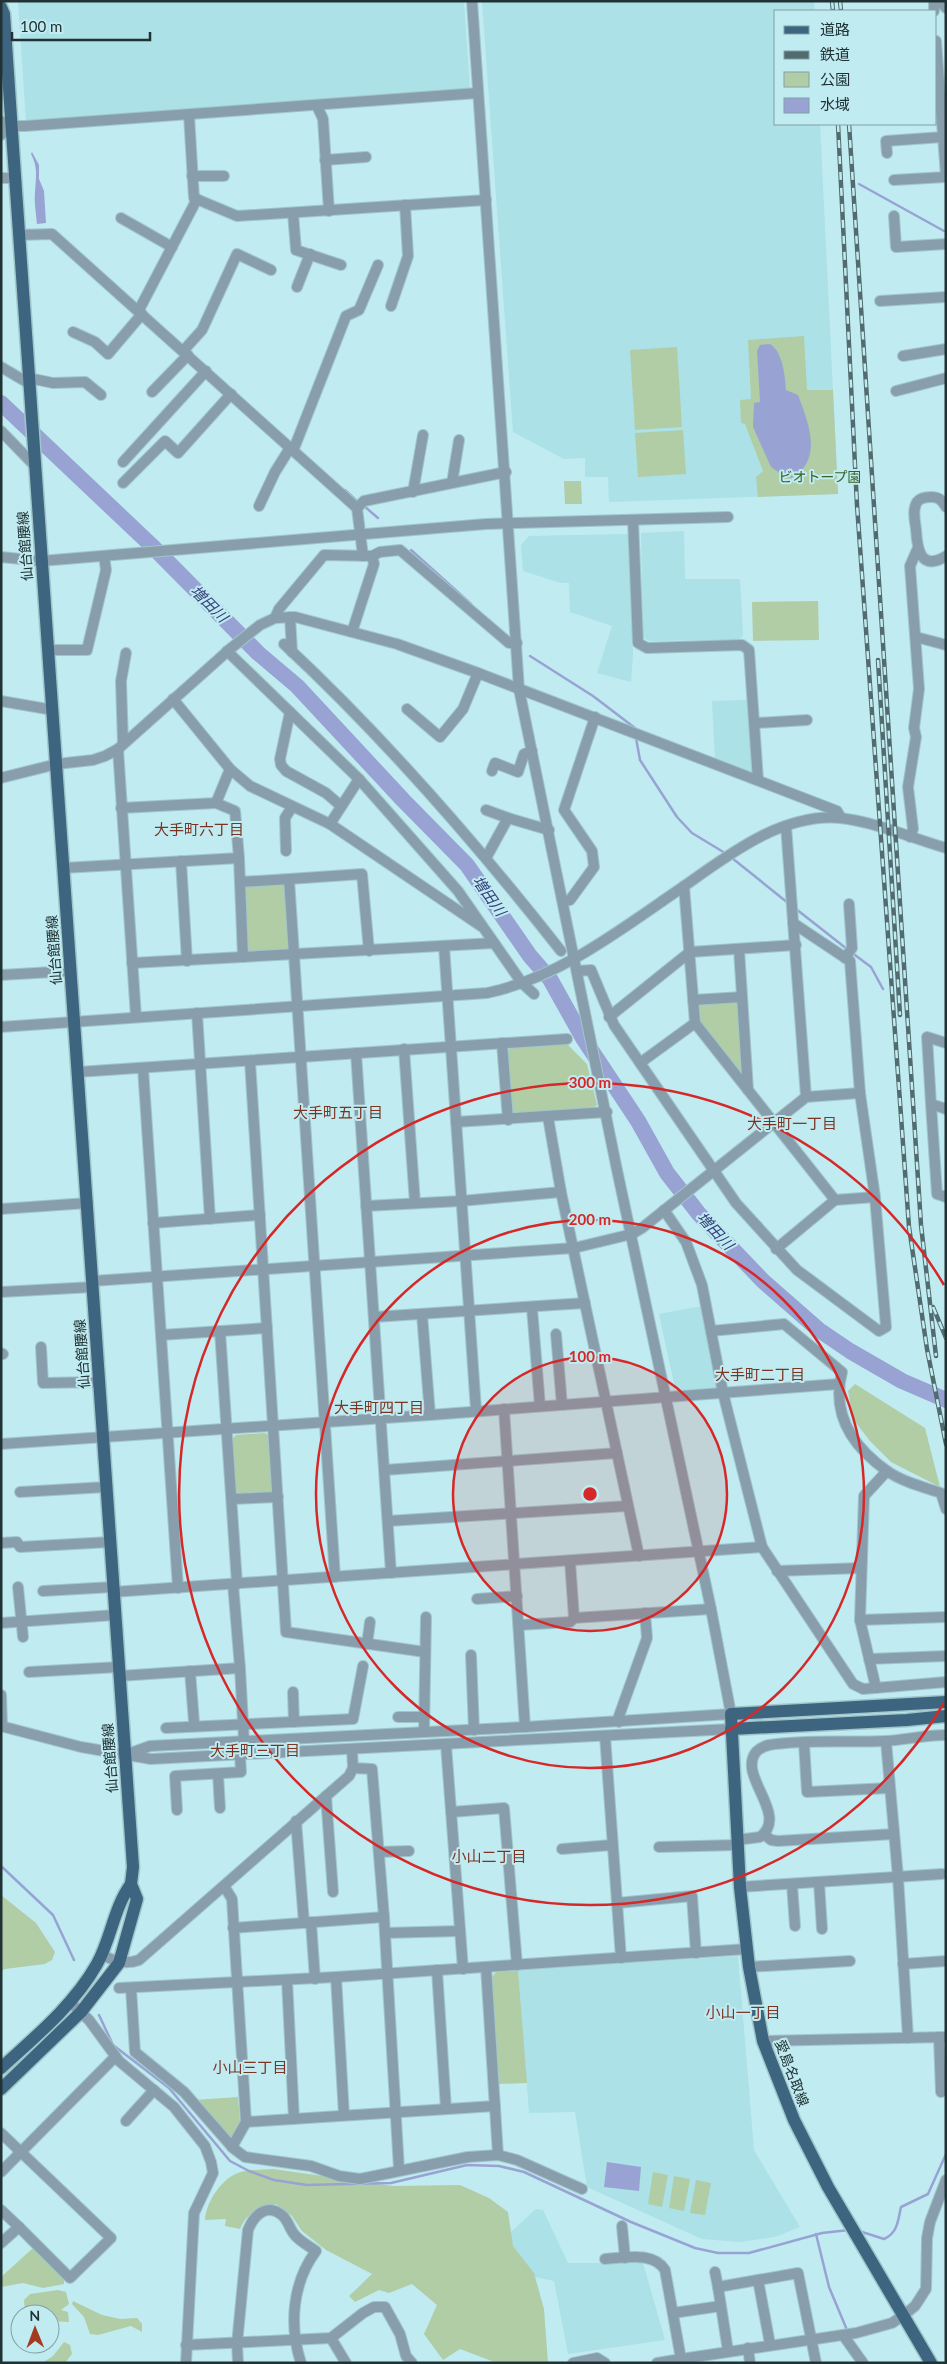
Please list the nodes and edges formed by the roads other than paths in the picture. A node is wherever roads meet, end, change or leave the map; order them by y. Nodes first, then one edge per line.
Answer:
1 (472, 1) edge
2 (939, 1) edge
3 (4, 7) edge
4 (946, 8) edge
5 (937, 68) edge
6 (938, 92) edge
7 (478, 93) junction
8 (317, 106) junction
9 (189, 115) junction
10 (6, 124) edge
11 (1, 135) edge
12 (944, 140) edge
13 (887, 153) dead end
14 (366, 157) dead end
15 (325, 160) junction
16 (192, 176) junction
17 (224, 176) dead end
18 (946, 176) edge
19 (1, 178) edge
20 (16, 178) junction
21 (894, 180) dead end
22 (197, 200) junction
23 (486, 200) junction
24 (404, 206) junction
25 (329, 211) junction
26 (293, 213) junction
27 (894, 216) dead end
28 (120, 218) dead end
29 (19, 236) junction
30 (946, 244) edge
31 (172, 247) junction
32 (310, 254) junction
33 (341, 264) dead end
34 (378, 265) dead end
35 (272, 270) dead end
36 (297, 287) dead end
37 (946, 298) edge
38 (880, 301) dead end
39 (391, 306) dead end
40 (140, 310) junction
41 (73, 332) dead end
42 (946, 349) edge
43 (185, 353) junction
44 (903, 356) dead end
45 (1, 367) edge
46 (206, 371) junction
47 (946, 378) edge
48 (29, 381) junction
49 (896, 391) dead end
50 (152, 392) dead end
51 (231, 394) junction
52 (101, 395) dead end
53 (1, 431) edge
54 (423, 435) dead end
55 (459, 440) dead end
56 (292, 450) junction
57 (123, 462) dead end
58 (35, 463) junction
59 (506, 472) junction
60 (123, 483) dead end
61 (452, 483) junction
62 (413, 492) junction
63 (360, 505) junction
64 (258, 506) dead end
65 (946, 507) edge
66 (728, 517) dead end
67 (633, 520) junction
68 (509, 523) junction
69 (362, 535) junction
70 (917, 550) junction
71 (104, 556) junction
72 (367, 556) junction
73 (946, 556) edge
74 (1, 557) edge
75 (41, 561) junction
76 (290, 617) junction
77 (275, 618) junction
78 (352, 632) junction
79 (916, 637) junction
80 (516, 643) junction
81 (946, 645) edge
82 (48, 650) junction
83 (228, 650) junction
84 (126, 653) dead end
85 (478, 673) junction
86 (519, 689) junction
87 (173, 699) junction
88 (1, 701) edge
89 (407, 709) dead end
90 (53, 710) junction
91 (290, 712) junction
92 (595, 717) junction
93 (807, 720) dead end
94 (756, 723) junction
95 (120, 746) junction
96 (532, 751) junction
97 (495, 763) dead end
98 (57, 764) junction
99 (230, 770) junction
100 (1, 778) edge
101 (359, 779) junction
102 (758, 780) junction
103 (216, 803) junction
104 (341, 806) junction
105 (292, 807) junction
106 (121, 808) junction
107 (486, 810) dead end
108 (508, 818) junction
109 (841, 818) junction
110 (330, 824) junction
111 (786, 826) junction
112 (549, 830) junction
113 (910, 837) junction
114 (946, 848) edge
115 (286, 851) dead end
116 (239, 858) junction
117 (486, 858) junction
118 (181, 862) junction
119 (125, 864) junction
120 (63, 868) junction
121 (289, 879) junction
122 (240, 882) junction
123 (684, 886) junction
124 (564, 901) junction
125 (849, 904) dead end
126 (793, 918) junction
127 (483, 927) junction
128 (550, 937) junction
129 (572, 939) junction
130 (494, 943) junction
131 (796, 945) junction
132 (444, 946) junction
133 (739, 949) junction
134 (370, 951) junction
135 (561, 951) dead end
136 (690, 952) junction
137 (848, 954) junction
138 (294, 956) junction
139 (243, 957) junction
140 (575, 958) junction
141 (187, 960) junction
142 (132, 963) junction
143 (70, 971) junction
144 (1, 975) edge
145 (579, 976) junction
146 (525, 982) junction
147 (534, 994) dead end
148 (447, 997) junction
149 (742, 997) junction
150 (693, 1000) junction
151 (298, 1006) junction
152 (197, 1014) junction
153 (136, 1017) junction
154 (609, 1017) junction
155 (74, 1022) junction
156 (695, 1023) junction
157 (1, 1027) edge
158 (567, 1039) dead end
159 (502, 1043) junction
160 (946, 1044) edge
161 (451, 1047) junction
162 (404, 1049) junction
163 (356, 1053) junction
164 (302, 1058) junction
165 (250, 1061) junction
166 (640, 1063) junction
167 (200, 1064) junction
168 (143, 1068) junction
169 (78, 1072) junction
170 (748, 1090) junction
171 (860, 1094) junction
172 (806, 1098) junction
173 (931, 1104) junction
174 (946, 1109) edge
175 (607, 1112) junction
176 (548, 1117) junction
177 (508, 1120) junction
178 (456, 1122) junction
179 (774, 1123) junction
180 (934, 1148) junction
181 (946, 1152) edge
182 (712, 1171) junction
183 (561, 1192) junction
184 (874, 1197) junction
185 (946, 1197) edge
186 (835, 1200) junction
187 (461, 1201) junction
188 (88, 1202) junction
189 (416, 1204) junction
190 (366, 1206) junction
191 (1, 1209) edge
192 (664, 1210) junction
193 (260, 1215) junction
194 (210, 1219) junction
195 (153, 1222) junction
196 (632, 1234) junction
197 (574, 1248) junction
198 (776, 1249) junction
199 (465, 1256) junction
200 (370, 1263) junction
201 (315, 1266) junction
202 (264, 1269) junction
203 (157, 1276) junction
204 (93, 1284) junction
205 (1, 1292) edge
206 (585, 1303) junction
207 (532, 1308) junction
208 (470, 1312) junction
209 (422, 1314) junction
210 (374, 1317) junction
211 (268, 1328) junction
212 (220, 1331) junction
213 (712, 1331) junction
214 (161, 1334) junction
215 (556, 1334) dead end
216 (42, 1347) dead end
217 (99, 1382) junction
218 (839, 1384) junction
219 (723, 1393) junction
220 (667, 1397) junction
221 (606, 1401) junction
222 (562, 1404) junction
223 (540, 1406) junction
224 (504, 1409) junction
225 (476, 1410) junction
226 (430, 1415) junction
227 (382, 1418) junction
228 (326, 1421) junction
229 (274, 1425) junction
230 (227, 1428) junction
231 (168, 1432) junction
232 (103, 1438) junction
233 (1, 1444) edge
234 (617, 1453) junction
235 (508, 1462) junction
236 (385, 1470) junction
237 (887, 1471) junction
238 (106, 1487) junction
239 (20, 1492) dead end
240 (278, 1497) junction
241 (232, 1499) junction
242 (628, 1506) junction
243 (946, 1509) edge
244 (511, 1514) junction
245 (388, 1521) junction
246 (1, 1542) edge
247 (110, 1542) junction
248 (762, 1547) junction
249 (699, 1551) junction
250 (639, 1556) junction
251 (570, 1561) junction
252 (515, 1565) junction
253 (861, 1568) junction
254 (777, 1572) junction
255 (391, 1573) junction
256 (335, 1577) junction
257 (284, 1581) junction
258 (235, 1584) junction
259 (18, 1587) dead end
260 (178, 1588) junction
261 (113, 1590) junction
262 (43, 1591) dead end
263 (517, 1596) junction
264 (477, 1599) dead end
265 (711, 1608) junction
266 (645, 1613) junction
267 (114, 1615) junction
268 (426, 1617) dead end
269 (946, 1617) edge
270 (574, 1618) junction
271 (860, 1620) junction
272 (22, 1621) junction
273 (370, 1622) dead end
274 (1, 1623) edge
275 (519, 1625) junction
276 (22, 1637) dead end
277 (367, 1644) junction
278 (425, 1652) junction
279 (471, 1655) dead end
280 (946, 1656) edge
281 (869, 1659) junction
282 (363, 1666) dead end
283 (240, 1668) junction
284 (29, 1672) dead end
285 (119, 1672) junction
286 (190, 1672) junction
287 (946, 1682) edge
288 (876, 1688) junction
289 (293, 1692) dead end
290 (1, 1695) edge
291 (946, 1702) edge
292 (730, 1714) junction
293 (946, 1716) edge
294 (398, 1717) dead end
295 (425, 1717) junction
296 (194, 1722) dead end
297 (294, 1722) junction
298 (619, 1722) junction
299 (244, 1724) junction
300 (2, 1726) edge
301 (525, 1727) junction
302 (166, 1728) dead end
303 (731, 1729) junction
304 (474, 1730) junction
305 (424, 1732) junction
306 (946, 1735) edge
307 (604, 1736) junction
308 (244, 1741) junction
309 (886, 1741) junction
310 (804, 1743) junction
311 (446, 1745) junction
312 (352, 1750) junction
313 (124, 1755) junction
314 (240, 1755) junction
315 (353, 1768) junction
316 (218, 1774) junction
317 (890, 1788) junction
318 (326, 1796) junction
319 (220, 1808) dead end
320 (177, 1810) dead end
321 (451, 1812) junction
322 (296, 1821) junction
323 (764, 1834) junction
324 (894, 1834) junction
325 (737, 1843) junction
326 (612, 1845) junction
327 (660, 1847) dead end
328 (562, 1849) dead end
329 (409, 1850) dead end
330 (379, 1852) junction
331 (942, 1874) dead end
332 (898, 1877) junction
333 (819, 1882) junction
334 (131, 1884) junction
335 (792, 1884) junction
336 (224, 1886) junction
337 (740, 1887) junction
338 (333, 1892) dead end
339 (617, 1903) junction
340 (384, 1917) junction
341 (307, 1923) junction
342 (795, 1926) dead end
343 (233, 1928) junction
344 (822, 1929) dead end
345 (460, 1931) junction
346 (385, 1933) junction
347 (747, 1949) junction
348 (696, 1953) junction
349 (102, 1955) junction
350 (621, 1958) junction
351 (850, 1961) dead end
352 (946, 1961) edge
353 (119, 1963) junction
354 (903, 1964) junction
355 (516, 1965) junction
356 (486, 1967) junction
357 (749, 1967) junction
358 (462, 1969) junction
359 (437, 1970) junction
360 (387, 1974) junction
361 (336, 1978) junction
362 (315, 1979) junction
363 (287, 1980) junction
364 (237, 1983) junction
365 (119, 1988) dead end
366 (131, 1988) junction
367 (70, 2002) junction
368 (81, 2012) junction
369 (942, 2037) edge
370 (908, 2038) junction
371 (763, 2041) junction
372 (115, 2057) junction
373 (1, 2068) edge
374 (1, 2089) edge
375 (154, 2090) junction
376 (941, 2092) dead end
377 (495, 2106) junction
378 (446, 2109) junction
379 (395, 2112) junction
380 (344, 2115) junction
381 (294, 2119) junction
382 (126, 2120) dead end
383 (246, 2122) junction
384 (1, 2133) edge
385 (232, 2147) junction
386 (22, 2151) junction
387 (498, 2155) junction
388 (399, 2170) junction
389 (1, 2172) edge
390 (946, 2180) edge
391 (582, 2189) dead end
392 (943, 2195) edge
393 (1, 2210) edge
394 (622, 2226) dead end
395 (19, 2227) junction
396 (1, 2243) edge
397 (625, 2258) junction
398 (605, 2259) dead end
399 (715, 2272) dead end
400 (758, 2280) junction
401 (718, 2287) junction
402 (721, 2306) junction
403 (672, 2313) junction
404 (904, 2315) junction
405 (842, 2335) junction
406 (331, 2338) junction
407 (812, 2338) junction
408 (294, 2342) junction
409 (237, 2344) junction
410 (770, 2344) junction
411 (186, 2345) junction
412 (748, 2348) junction
413 (728, 2351) junction
414 (681, 2359) junction
415 (186, 2363) edge
416 (238, 2363) edge
417 (301, 2363) edge
418 (346, 2363) edge
419 (412, 2363) edge
420 (574, 2363) edge
421 (605, 2363) edge
422 (657, 2363) edge
423 (750, 2363) edge
424 (816, 2363) edge
425 (864, 2363) edge
426 (931, 2363) edge

1 - 7 street
2 - 4 street
3 - 10 main road, 仙台館腰線
5 - 6 street
6 - 12 street
7 - 8 street
7 - 23 street
8 - 9 street
8 - 15 street
9 - 10 street
9 - 16 street
10 - 11 street
10 - 20 main road, 仙台館腰線
12 - 13 street
12 - 18 street
14 - 15 street
15 - 25 street
16 - 17 street
16 - 22 street
18 - 21 street
19 - 20 street
20 - 29 main road, 仙台館腰線
22 - 26 street
22 - 31 street
23 - 24 street
23 - 59 street
24 - 25 street
24 - 39 street
25 - 26 street
26 - 32 street
27 - 30 street
28 - 31 street
29 - 40 street
29 - 48 main road, 仙台館腰線
31 - 40 street
32 - 33 street
32 - 36 street
34 - 56 street
35 - 43 street
37 - 38 street
40 - 41 street
40 - 43 street
42 - 44 street
43 - 46 street
43 - 50 street
45 - 48 street
46 - 51 street
46 - 57 street
47 - 49 street
48 - 52 street
48 - 58 main road, 仙台館腰線
51 - 56 street
51 - 60 street
53 - 58 street
54 - 62 street
55 - 61 street
56 - 63 street
56 - 64 street
58 - 75 main road, 仙台館腰線
59 - 61 street
59 - 68 street
61 - 62 street
62 - 63 street
63 - 69 street
65 - 70 street
66 - 67 street
67 - 68 street
67 - 94 street
68 - 69 street
68 - 80 street
69 - 71 street
69 - 72 street
70 - 73 street
70 - 79 street
71 - 75 street
71 - 82 street
72 - 77 street
72 - 78 street
72 - 80 street
74 - 75 street
75 - 82 main road, 仙台館腰線
76 - 77 street
76 - 78 street
76 - 117 street
77 - 83 street
78 - 85 street
79 - 81 street
79 - 113 street
80 - 86 street
82 - 90 main road, 仙台館腰線
83 - 87 street
83 - 91 street
84 - 95 street
85 - 86 street
85 - 89 street
86 - 92 street
86 - 96 street
87 - 95 street
87 - 99 street
88 - 90 street
90 - 98 main road, 仙台館腰線
91 - 101 street
91 - 104 street
92 - 102 street
92 - 124 street
93 - 94 street
94 - 102 street
95 - 98 street
95 - 106 street
96 - 97 street
96 - 112 street
98 - 100 street
98 - 120 main road, 仙台館腰線
99 - 103 street
99 - 105 street
101 - 104 street
101 - 127 street
102 - 109 street
103 - 106 street
103 - 116 street
104 - 110 street
105 - 110 street
105 - 115 street
106 - 119 street
107 - 108 street
108 - 112 street
108 - 117 street
109 - 111 street
109 - 113 street
110 - 127 street
111 - 123 street
111 - 126 street
112 - 124 street
113 - 114 street
116 - 118 street
116 - 122 street
117 - 128 street
118 - 119 street
118 - 141 street
119 - 120 street
119 - 142 street
120 - 143 main road, 仙台館腰線
121 - 122 street
121 - 134 street
121 - 138 street
122 - 139 street
123 - 136 street
123 - 140 street
124 - 129 street
125 - 137 street
126 - 131 street
126 - 137 street
127 - 130 street
128 - 129 street
128 - 135 street
129 - 140 street
130 - 132 street
130 - 146 street
131 - 133 street
131 - 172 street
132 - 134 street
132 - 148 street
133 - 136 street
133 - 149 street
134 - 138 street
136 - 150 street
136 - 154 street
137 - 171 street
138 - 139 street
138 - 151 street
139 - 141 street
140 - 145 street
140 - 146 street
141 - 142 street
142 - 153 street
143 - 144 street
143 - 155 main road, 仙台館腰線
145 - 154 street
145 - 175 street
146 - 147 street
146 - 148 street
148 - 151 street
148 - 161 street
149 - 150 street
149 - 170 street
150 - 156 street
151 - 152 street
151 - 164 street
152 - 153 street
152 - 167 street
153 - 155 street
154 - 166 street
155 - 157 street
155 - 169 main road, 仙台館腰線
156 - 166 street
156 - 170 street
158 - 159 street
159 - 161 street
159 - 177 street
160 - 173 street
161 - 162 street
161 - 178 street
162 - 163 street
162 - 189 street
163 - 164 street
163 - 190 street
164 - 165 street
164 - 201 street
165 - 167 street
165 - 193 street
166 - 182 street
167 - 168 street
167 - 194 street
168 - 169 street
168 - 195 street
169 - 188 main road, 仙台館腰線
170 - 179 street
171 - 172 street
171 - 184 street
172 - 179 street
173 - 174 street
173 - 180 street
175 - 176 street
175 - 196 street
176 - 177 street
176 - 183 street
177 - 178 street
178 - 187 street
179 - 182 street
179 - 186 street
180 - 181 street
180 - 185 street
182 - 192 street
182 - 198 street
183 - 187 street
183 - 197 street
184 - 186 street
184 - 198 street
186 - 198 street
187 - 189 street
187 - 199 street
188 - 191 street
188 - 204 main road, 仙台館腰線
189 - 190 street
190 - 200 street
192 - 196 street
192 - 213 street
193 - 194 street
193 - 202 street
194 - 195 street
195 - 203 street
196 - 197 street
196 - 220 street
197 - 199 street
197 - 206 street
199 - 200 street
199 - 208 street
200 - 201 street
200 - 210 street
201 - 202 street
201 - 228 street
202 - 203 street
202 - 211 street
203 - 204 street
203 - 214 street
204 - 205 street
204 - 217 main road, 仙台館腰線
206 - 207 street
206 - 221 street
207 - 208 street
207 - 223 street
208 - 209 street
208 - 225 street
209 - 210 street
209 - 226 street
210 - 227 street
211 - 212 street
211 - 229 street
212 - 214 street
212 - 230 street
213 - 218 street
213 - 219 street
214 - 231 street
215 - 222 street
216 - 217 street
217 - 232 main road, 仙台館腰線
218 - 219 street
218 - 237 street
219 - 220 street
219 - 248 street
220 - 221 street
220 - 249 street
221 - 222 street
221 - 234 street
222 - 223 street
223 - 224 street
224 - 225 street
224 - 235 street
225 - 226 street
226 - 227 street
227 - 228 street
227 - 236 street
228 - 229 street
228 - 256 street
229 - 230 street
229 - 240 street
230 - 231 street
230 - 241 street
231 - 232 street
231 - 260 street
232 - 233 street
232 - 238 main road, 仙台館腰線
234 - 235 street
234 - 242 street
235 - 236 street
235 - 244 street
236 - 245 street
237 - 243 street
237 - 253 street
238 - 239 street
238 - 247 main road, 仙台館腰線
240 - 241 street
240 - 257 street
241 - 258 street
242 - 244 street
242 - 250 street
244 - 245 street
244 - 252 street
245 - 255 street
246 - 247 street
247 - 261 main road, 仙台館腰線
248 - 249 street
248 - 254 street
249 - 250 street
249 - 265 street
250 - 251 street
251 - 252 street
251 - 270 street
252 - 255 street
252 - 263 street
253 - 254 street
253 - 271 street
254 - 288 street
255 - 256 street
256 - 257 street
257 - 258 street
257 - 277 street
258 - 260 street
258 - 283 street
259 - 272 street
260 - 261 street
261 - 262 street
261 - 267 main road, 仙台館腰線
263 - 264 street
263 - 275 street
265 - 266 street
265 - 292 street
266 - 270 street
266 - 298 street
267 - 272 street
267 - 285 main road, 仙台館腰線
268 - 278 street
269 - 271 street
270 - 275 street
271 - 281 street
272 - 274 street
272 - 276 street
273 - 277 street
275 - 301 street
277 - 278 street
278 - 295 street
279 - 304 street
280 - 281 street
281 - 288 street
282 - 297 street
283 - 286 street
283 - 299 street
284 - 285 street
285 - 286 street
285 - 313 main road, 仙台館腰線
286 - 296 street
287 - 288 street
289 - 297 street
290 - 300 street
291 - 292 main road
292 - 298 street
292 - 303 main road, 愛島名取線
293 - 303 main road
294 - 295 street
295 - 305 street
297 - 299 street
298 - 301 street
299 - 302 street
299 - 308 street
300 - 313 street
301 - 304 street
303 - 307 street
303 - 325 main road, 愛島名取線
304 - 305 street
305 - 308 street
306 - 309 street
307 - 311 street
307 - 326 street
308 - 313 street
309 - 310 street
309 - 317 street
310 - 317 street
310 - 323 street
311 - 312 street
311 - 321 street
312 - 314 street
312 - 315 street
313 - 314 street
313 - 334 main road, 仙台館腰線
314 - 316 street
315 - 318 street
315 - 330 street
316 - 319 street
316 - 320 street
317 - 324 street
318 - 322 street
318 - 338 street
321 - 345 street
321 - 355 street
322 - 336 street
322 - 341 street
323 - 324 street
323 - 325 street
324 - 332 street
325 - 327 street
325 - 337 main road, 愛島名取線
326 - 328 street
326 - 339 street
329 - 330 street
330 - 340 street
331 - 332 street
332 - 333 street
332 - 354 street
333 - 335 street
333 - 344 street
334 - 349 main road, 仙台館腰線
334 - 353 main road, 仙台館腰線
335 - 337 street
335 - 342 street
336 - 343 street
336 - 353 street
337 - 347 main road, 愛島名取線
339 - 348 street
339 - 350 street
340 - 341 street
340 - 346 street
341 - 343 street
341 - 362 street
343 - 364 street
345 - 346 street
345 - 358 street
346 - 360 street
347 - 348 street
347 - 357 main road, 愛島名取線
348 - 350 street
349 - 353 street
349 - 367 main road, 仙台館腰線
350 - 355 street
351 - 357 street
352 - 354 street
353 - 368 main road, 仙台館腰線
354 - 370 street
355 - 356 street
356 - 358 street
356 - 377 street
357 - 371 main road, 愛島名取線
358 - 359 street
359 - 360 street
359 - 378 street
360 - 361 street
360 - 379 street
361 - 362 street
361 - 380 street
362 - 363 street
363 - 364 street
363 - 381 street
364 - 366 street
364 - 383 street
365 - 366 street
366 - 385 street
367 - 368 street
367 - 373 main road, 仙台館腰線
368 - 372 street
368 - 374 main road, 仙台館腰線
369 - 370 street
369 - 376 street
370 - 371 street
371 - 404 main road, 愛島名取線
372 - 375 street
372 - 386 street
375 - 382 street
375 - 411 street
377 - 378 street
377 - 387 street
378 - 379 street
379 - 380 street
379 - 388 street
380 - 381 street
381 - 383 street
383 - 385 street
384 - 386 street
385 - 388 street
386 - 389 street
386 - 395 street
387 - 388 street
387 - 391 street
390 - 392 street
392 - 404 street
393 - 395 street
394 - 397 street
395 - 396 street
397 - 398 street
397 - 403 street
399 - 401 street
400 - 401 street
400 - 407 street
400 - 410 street
401 - 402 street
402 - 403 street
402 - 413 street
403 - 414 street
404 - 405 street
404 - 426 main road, 愛島名取線
405 - 407 street
405 - 425 street
406 - 408 street
406 - 418 street
406 - 419 street
407 - 410 street
407 - 424 street
408 - 409 street
408 - 409 street
408 - 417 street
409 - 411 street
409 - 416 street
410 - 412 street
411 - 415 street
412 - 413 street
412 - 423 street
413 - 414 street
414 - 422 street
420 - 421 street

